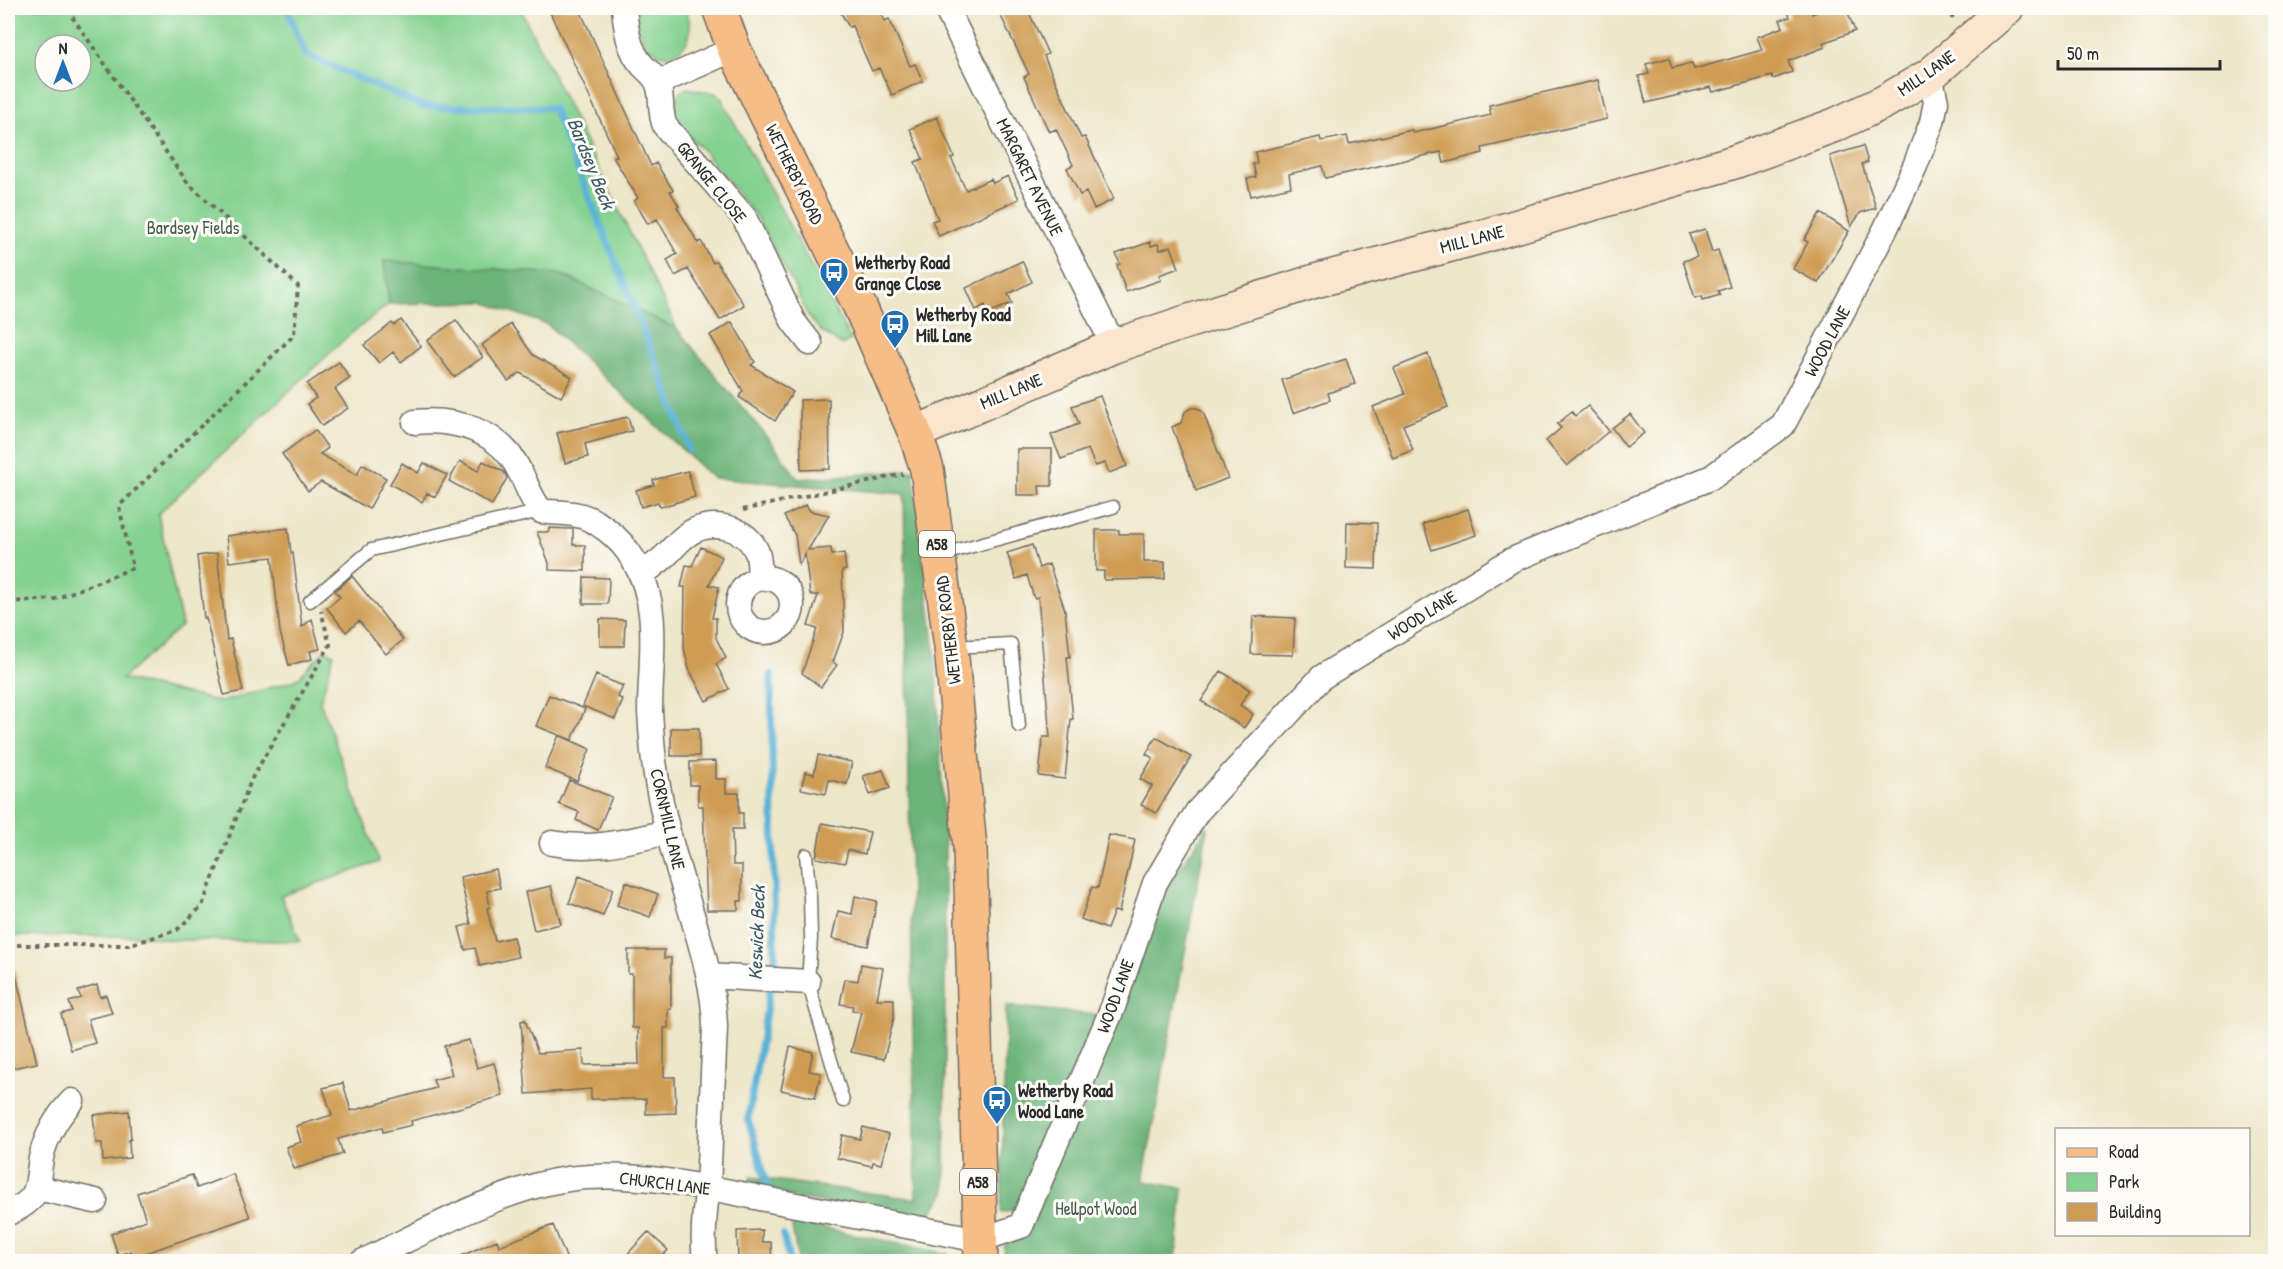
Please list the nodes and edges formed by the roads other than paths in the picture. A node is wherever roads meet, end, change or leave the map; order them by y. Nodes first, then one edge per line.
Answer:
1 (624, 8) edge
2 (719, 8) edge
3 (946, 8) edge
4 (2007, 8) edge
5 (734, 49) junction
6 (1930, 75) junction
7 (658, 83) junction
8 (810, 343) dead end
9 (1114, 346) junction
10 (416, 422) dead end
11 (915, 433) junction
12 (1113, 507) dead end
13 (541, 511) junction
14 (939, 556) junction
15 (641, 575) junction
16 (760, 578) dead end
17 (313, 598) road end
18 (951, 647) junction
19 (1019, 726) dead end
20 (668, 832) junction
21 (552, 843) dead end
22 (806, 855) dead end
23 (709, 976) junction
24 (796, 981) junction
25 (72, 1101) dead end
26 (843, 1101) dead end
27 (38, 1188) junction
28 (708, 1188) junction
29 (95, 1201) dead end
30 (8, 1213) edge
31 (980, 1251) edge
32 (362, 1262) edge
33 (705, 1262) edge

1 - 7 street
2 - 5 main road, WETHERBY ROAD / A58
3 - 9 street, MARGARET AVENUE
4 - 6 street, MILL LANE
5 - 7 street
5 - 11 main road, WETHERBY ROAD / A58
6 - 9 street, MILL LANE
6 - 31 street, WOOD LANE
7 - 8 street, GRANGE CLOSE
9 - 11 street, MILL LANE
10 - 13 street
11 - 14 main road, WETHERBY ROAD / A58
12 - 14 lane
13 - 15 street, CORNMILL LANE
13 - 17 lane, CORNMILL LANE
14 - 18 main road, WETHERBY ROAD / A58
15 - 16 street
15 - 20 street, CORNMILL LANE
18 - 19 lane
18 - 31 main road, WETHERBY ROAD / A58
20 - 21 street
20 - 23 street, CORNMILL LANE
22 - 24 lane
23 - 24 street
23 - 28 street, CORNMILL LANE
24 - 26 lane
25 - 27 street
27 - 29 street
27 - 30 street
28 - 31 street, CHURCH LANE
28 - 32 street, CHURCH LANE
28 - 33 street, CORNMILL LANE

